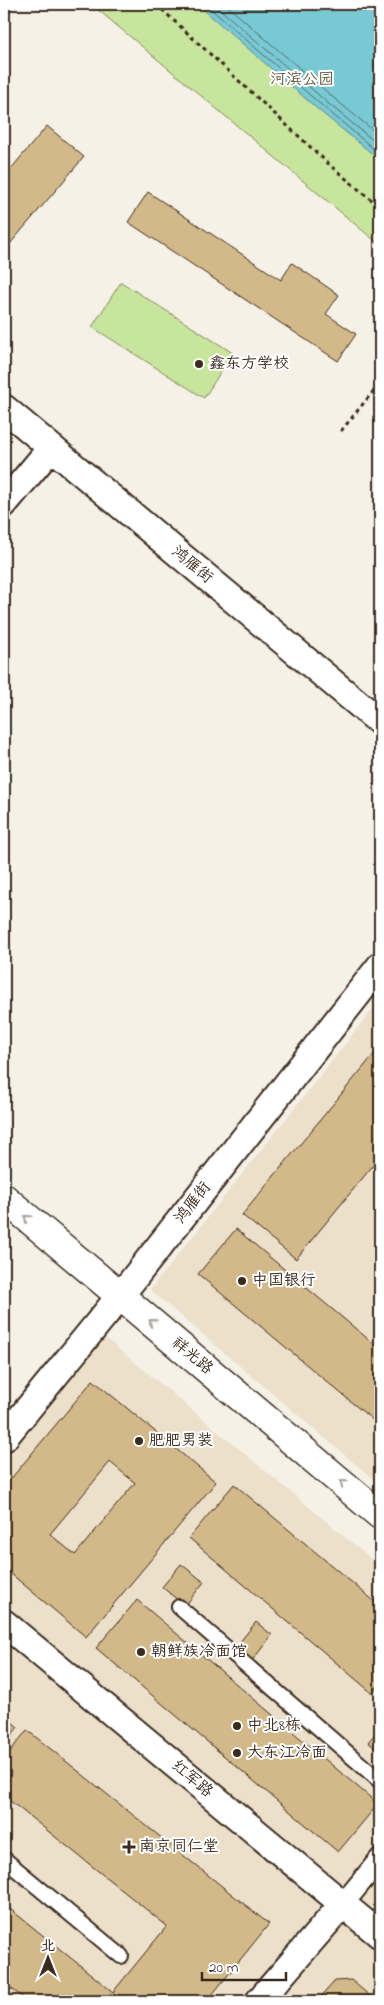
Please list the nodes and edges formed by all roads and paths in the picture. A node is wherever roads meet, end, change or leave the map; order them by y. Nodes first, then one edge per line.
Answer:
1 (156, 4) edge
2 (380, 208) edge
3 (380, 383) edge
4 (4, 408) edge
5 (341, 431) dead end
6 (51, 448) junction
7 (4, 504) edge
8 (380, 722) edge
9 (380, 966) edge
10 (4, 1198) edge
11 (120, 1296) junction
12 (4, 1438) edge
13 (380, 1515) edge
14 (179, 1607) dead end
15 (4, 1623) edge
16 (380, 1781) edge
17 (4, 1859) edge
18 (380, 1859) edge
19 (343, 1904) junction
20 (380, 1935) edge
21 (121, 1956) dead end
22 (259, 2001) edge

1 - 2 path
3 - 5 path
4 - 6 street, 鸿雁街
6 - 7 street
6 - 8 street, 鸿雁街
9 - 11 street, 鸿雁街
11 -> 10 street, 祥光路
11 - 12 street, 鸿雁街
13 -> 11 street, 祥光路
14 - 16 lane
15 - 19 street, 红军路
17 - 21 lane
18 - 19 street
19 - 20 street, 红军路
19 - 22 street

